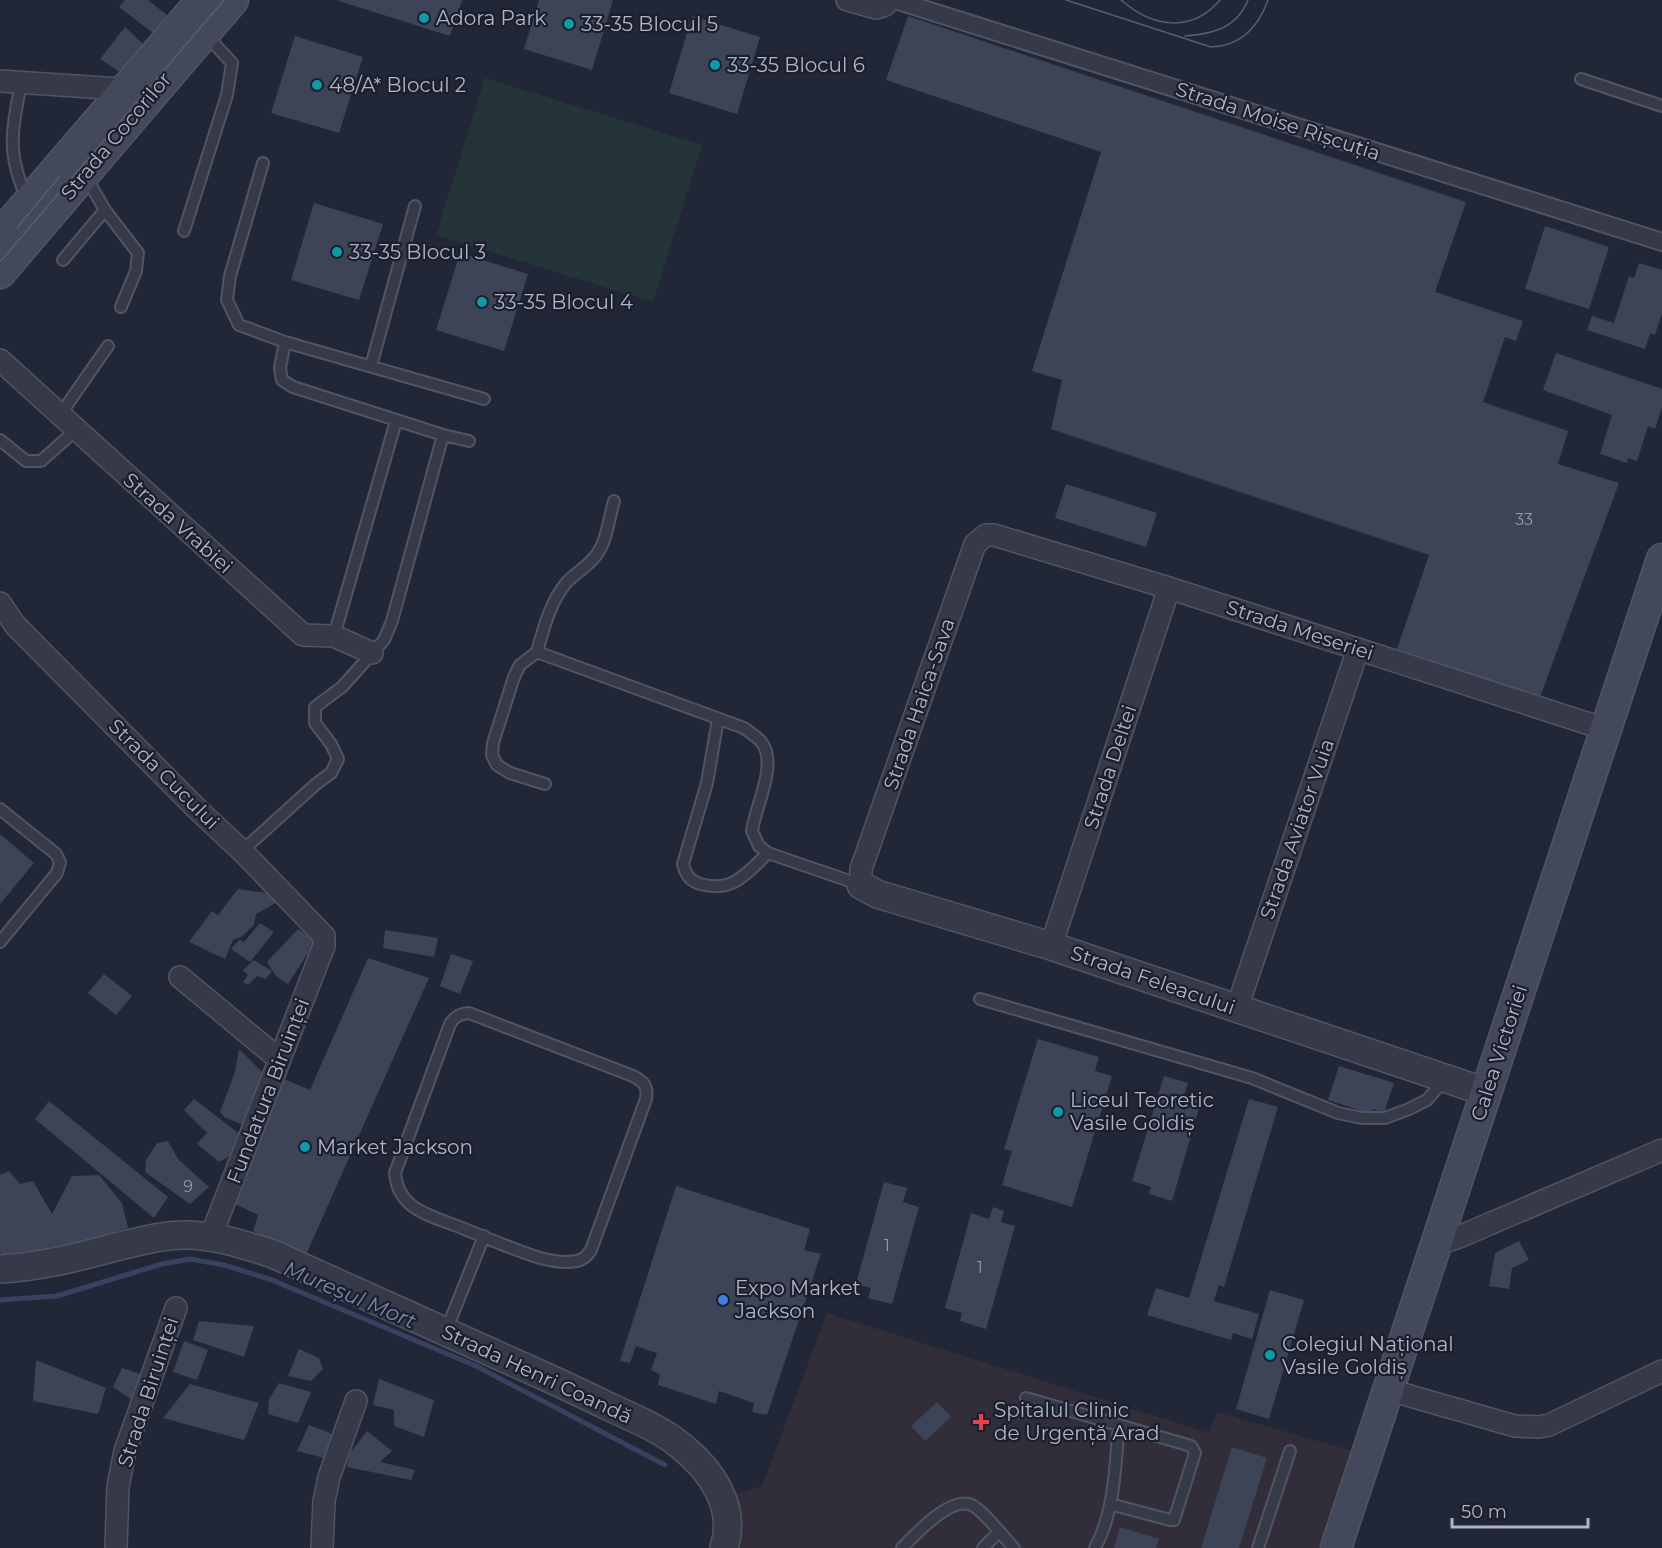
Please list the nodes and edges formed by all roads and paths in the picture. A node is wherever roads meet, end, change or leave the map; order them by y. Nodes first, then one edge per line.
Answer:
1 (202, 0) edge
2 (232, 0) edge
3 (847, 0) edge
4 (888, 2) edge
5 (205, 33) junction
6 (5, 79) edge
7 (1581, 79) dead end
8 (140, 90) junction
9 (1662, 106) edge
10 (263, 163) dead end
11 (84, 174) junction
12 (415, 206) dead end
13 (105, 210) junction
14 (35, 212) junction
15 (184, 231) dead end
16 (0, 235) edge
17 (1662, 242) edge
18 (63, 260) dead end
19 (0, 273) edge
20 (121, 307) dead end
21 (285, 342) junction
22 (108, 346) dead end
23 (0, 360) edge
24 (371, 366) junction
25 (484, 399) dead end
26 (60, 415) junction
27 (396, 421) junction
28 (76, 430) junction
29 (443, 435) junction
30 (0, 440) edge
31 (469, 441) dead end
32 (614, 501) dead end
33 (994, 535) joint
34 (1662, 559) edge
35 (1169, 588) junction
36 (0, 603) edge
37 (334, 636) junction
38 (1358, 649) junction
39 (537, 652) junction
40 (372, 653) junction
41 (718, 719) junction
42 (1605, 729) junction
43 (545, 784) dead end
44 (0, 809) edge
45 (242, 851) junction
46 (768, 853) junction
47 (861, 885) junction
48 (2, 937) edge
49 (324, 946) joint
50 (1051, 946) junction
51 (180, 977) dead end
52 (980, 999) dead end
53 (1237, 1008) junction
54 (280, 1060) junction
55 (1445, 1079) junction
56 (1486, 1092) junction
57 (1662, 1150) edge
58 (211, 1236) junction
59 (484, 1236) junction
60 (1436, 1245) junction
61 (0, 1269) edge
62 (176, 1308) dead end
63 (446, 1332) junction
64 (1662, 1371) edge
65 (1389, 1390) junction
66 (1026, 1398) dead end
67 (356, 1401) dead end
68 (1119, 1425) junction
69 (1290, 1450) dead end
70 (1110, 1504) junction
71 (999, 1532) junction
72 (116, 1548) edge
73 (322, 1548) edge
74 (724, 1548) edge
75 (902, 1548) edge
76 (983, 1548) edge
77 (1014, 1548) edge
78 (1095, 1548) edge
79 (1258, 1548) edge
80 (1336, 1548) edge

1 - 8 main road, Strada Cocorilor
2 - 5 main road, Strada Cocorilor
3 - 4 street, Strada Moise Rișcuția
4 - 17 street, Strada Moise Rișcuția
5 - 8 main road, Strada Cocorilor
5 - 15 lane
6 - 8 street
6 - 14 lane
7 - 9 lane
8 - 11 main road, Strada Cocorilor
8 - 14 main road, Strada Cocorilor
10 - 21 lane
11 - 13 lane
11 - 14 main road, Strada Cocorilor
12 - 24 lane
13 - 18 lane
13 - 20 lane
14 - 16 main road, Strada Cocorilor
14 - 19 main road, Strada Cocorilor
21 - 24 lane
21 - 27 lane
22 - 26 lane
23 - 26 street, Strada Vrabiei
24 - 25 lane
26 - 28 street, Strada Vrabiei
27 - 29 lane
27 - 37 lane
28 - 30 lane
28 - 37 street, Strada Vrabiei
29 - 31 lane
29 - 40 lane
32 - 39 lane
33 - 35 street, Strada Meseriei
33 - 47 street, Strada Haica-Sava
34 - 42 main road, Calea Victoriei
35 - 38 street, Strada Meseriei
35 - 50 street, Strada Deltei
36 - 45 street, Strada Cucului
37 - 40 street, Strada Vrabiei
38 - 42 street, Strada Meseriei
38 - 53 street, Strada Aviator Vuia
39 - 41 lane
39 - 43 lane
40 - 45 lane
41 - 46 lane
41 - 46 lane
42 - 56 main road, Calea Victoriei
44 - 48 lane
45 - 49 street, Strada Cucului
46 - 47 lane
47 - 50 street, Strada Feleacului
49 - 54 street, Fundatura Biruinței
50 - 53 street, Strada Feleacului
51 - 54 street
52 - 55 lane
53 - 55 street, Strada Feleacului
54 - 58 street, Fundatura Biruinței
55 - 56 street, Strada Feleacului
56 - 60 main road, Calea Victoriei
57 - 60 street
58 - 61 street, Strada Henri Coandă
58 - 63 street, Strada Henri Coandă
59 - 59 lane
59 - 63 lane
60 - 65 main road, Calea Victoriei
62 - 72 street, Strada Biruinței
63 - 74 street, Strada Henri Coandă
64 - 65 street
65 - 80 main road, Calea Victoriei
66 - 68 lane
67 - 73 street
68 - 70 lane
68 - 70 lane
69 - 79 lane
70 - 78 lane
71 - 75 lane
71 - 76 lane
71 - 77 lane

